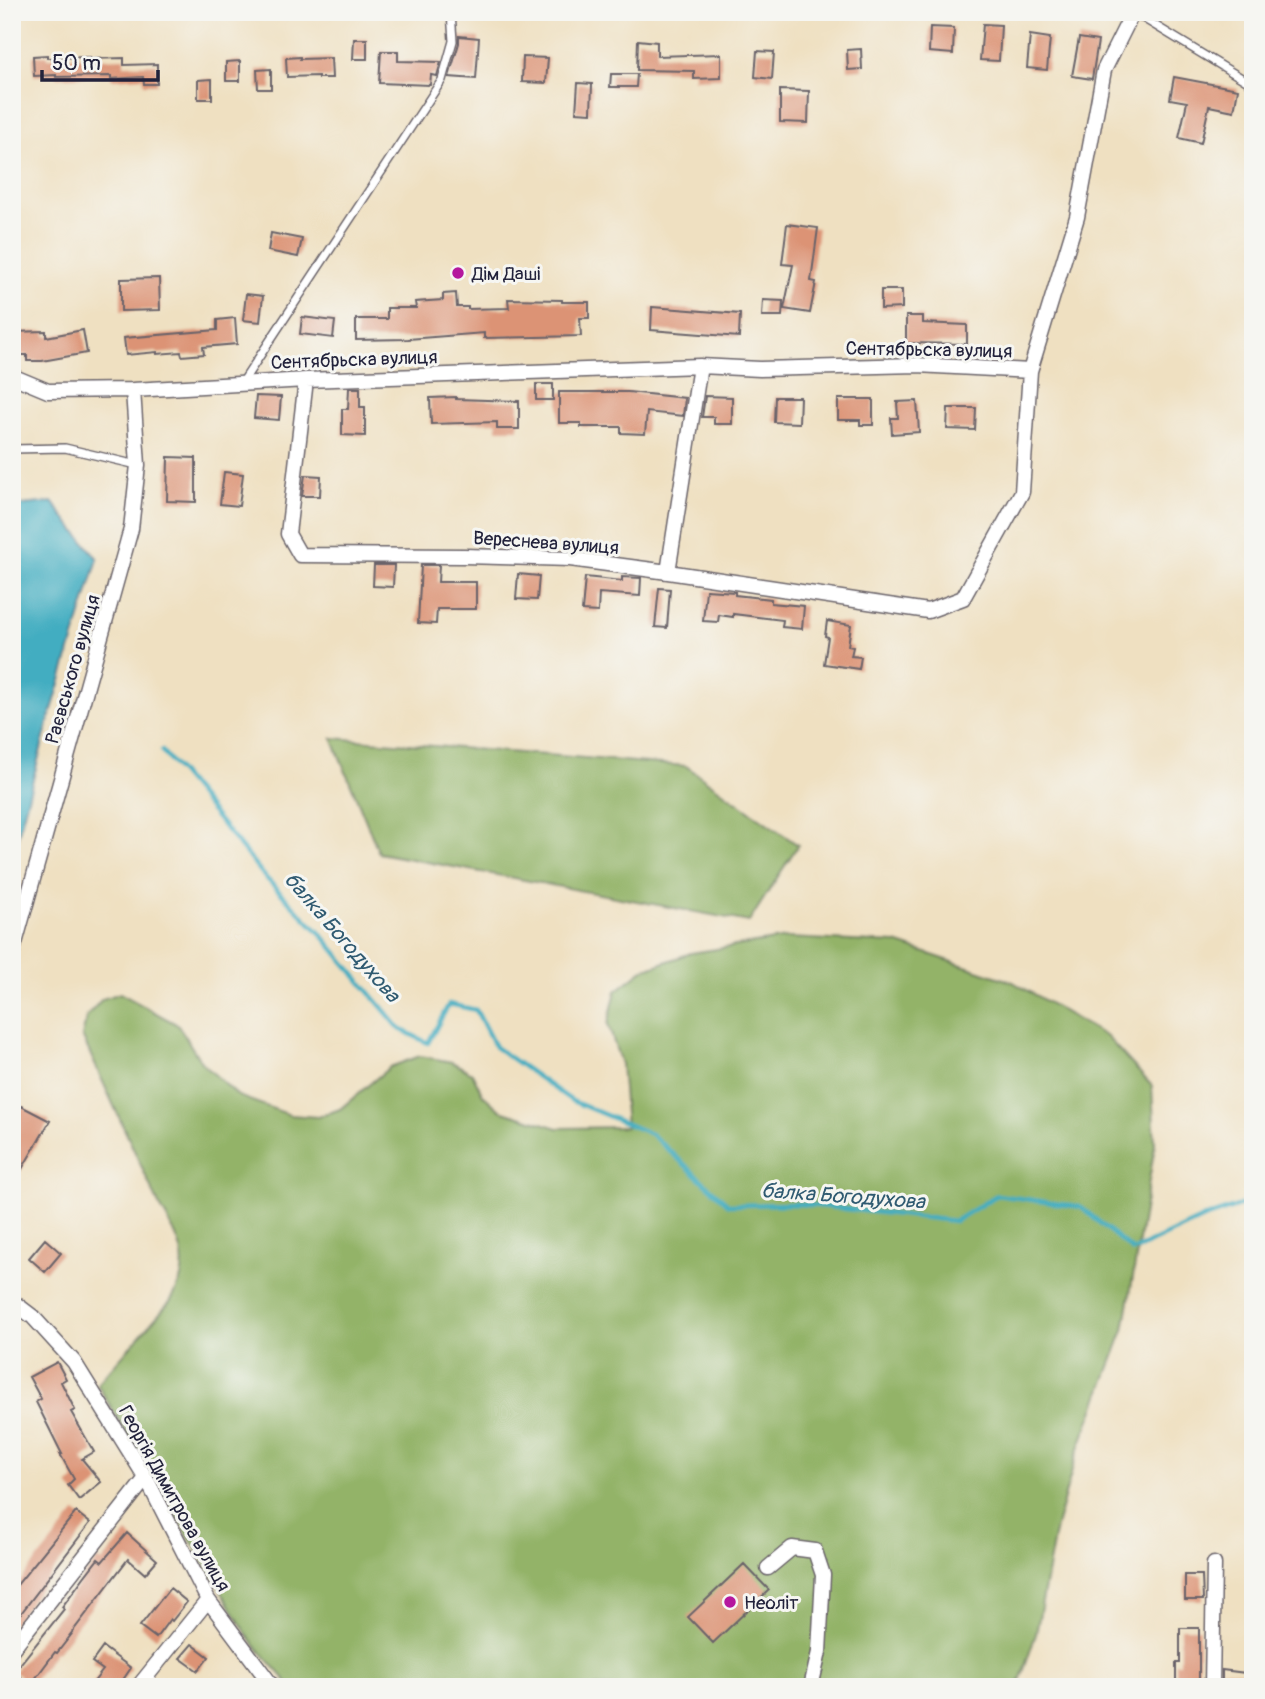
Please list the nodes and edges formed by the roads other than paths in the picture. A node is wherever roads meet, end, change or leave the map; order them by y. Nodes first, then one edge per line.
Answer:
1 (451, 12) edge
2 (1133, 12) edge
3 (1253, 85) edge
4 (700, 366) junction
5 (1030, 371) junction
6 (12, 376) edge
7 (306, 380) junction
8 (242, 383) junction
9 (133, 390) junction
10 (12, 449) edge
11 (138, 465) junction
12 (668, 572) junction
13 (12, 954) edge
14 (12, 1301) edge
15 (146, 1478) junction
16 (1214, 1564) dead end
17 (768, 1568) dead end
18 (208, 1600) junction
19 (12, 1648) edge
20 (138, 1687) edge
21 (273, 1687) edge
22 (811, 1687) edge
23 (1212, 1687) edge

1 - 8 lane
2 - 3 lane
2 - 5 street
4 - 5 street, Сентябрьска вулиця
4 - 7 street, Сентябрьска вулиця
4 - 12 street
5 - 12 street, Вереснева вулиця
6 - 9 street, Сентябрьска вулиця
7 - 8 street, Сентябрьска вулиця
7 - 12 street, Вереснева вулиця
8 - 9 street, Сентябрьска вулиця
9 - 11 street, Раєвського вулиця
10 - 11 lane
11 - 13 street, Раєвського вулиця
14 - 15 street, Георгія Димитрова вулиця
15 - 18 street, Георгія Димитрова вулиця
15 - 19 street
16 - 23 street
17 - 22 street
18 - 20 street
18 - 21 street, Георгія Димитрова вулиця

